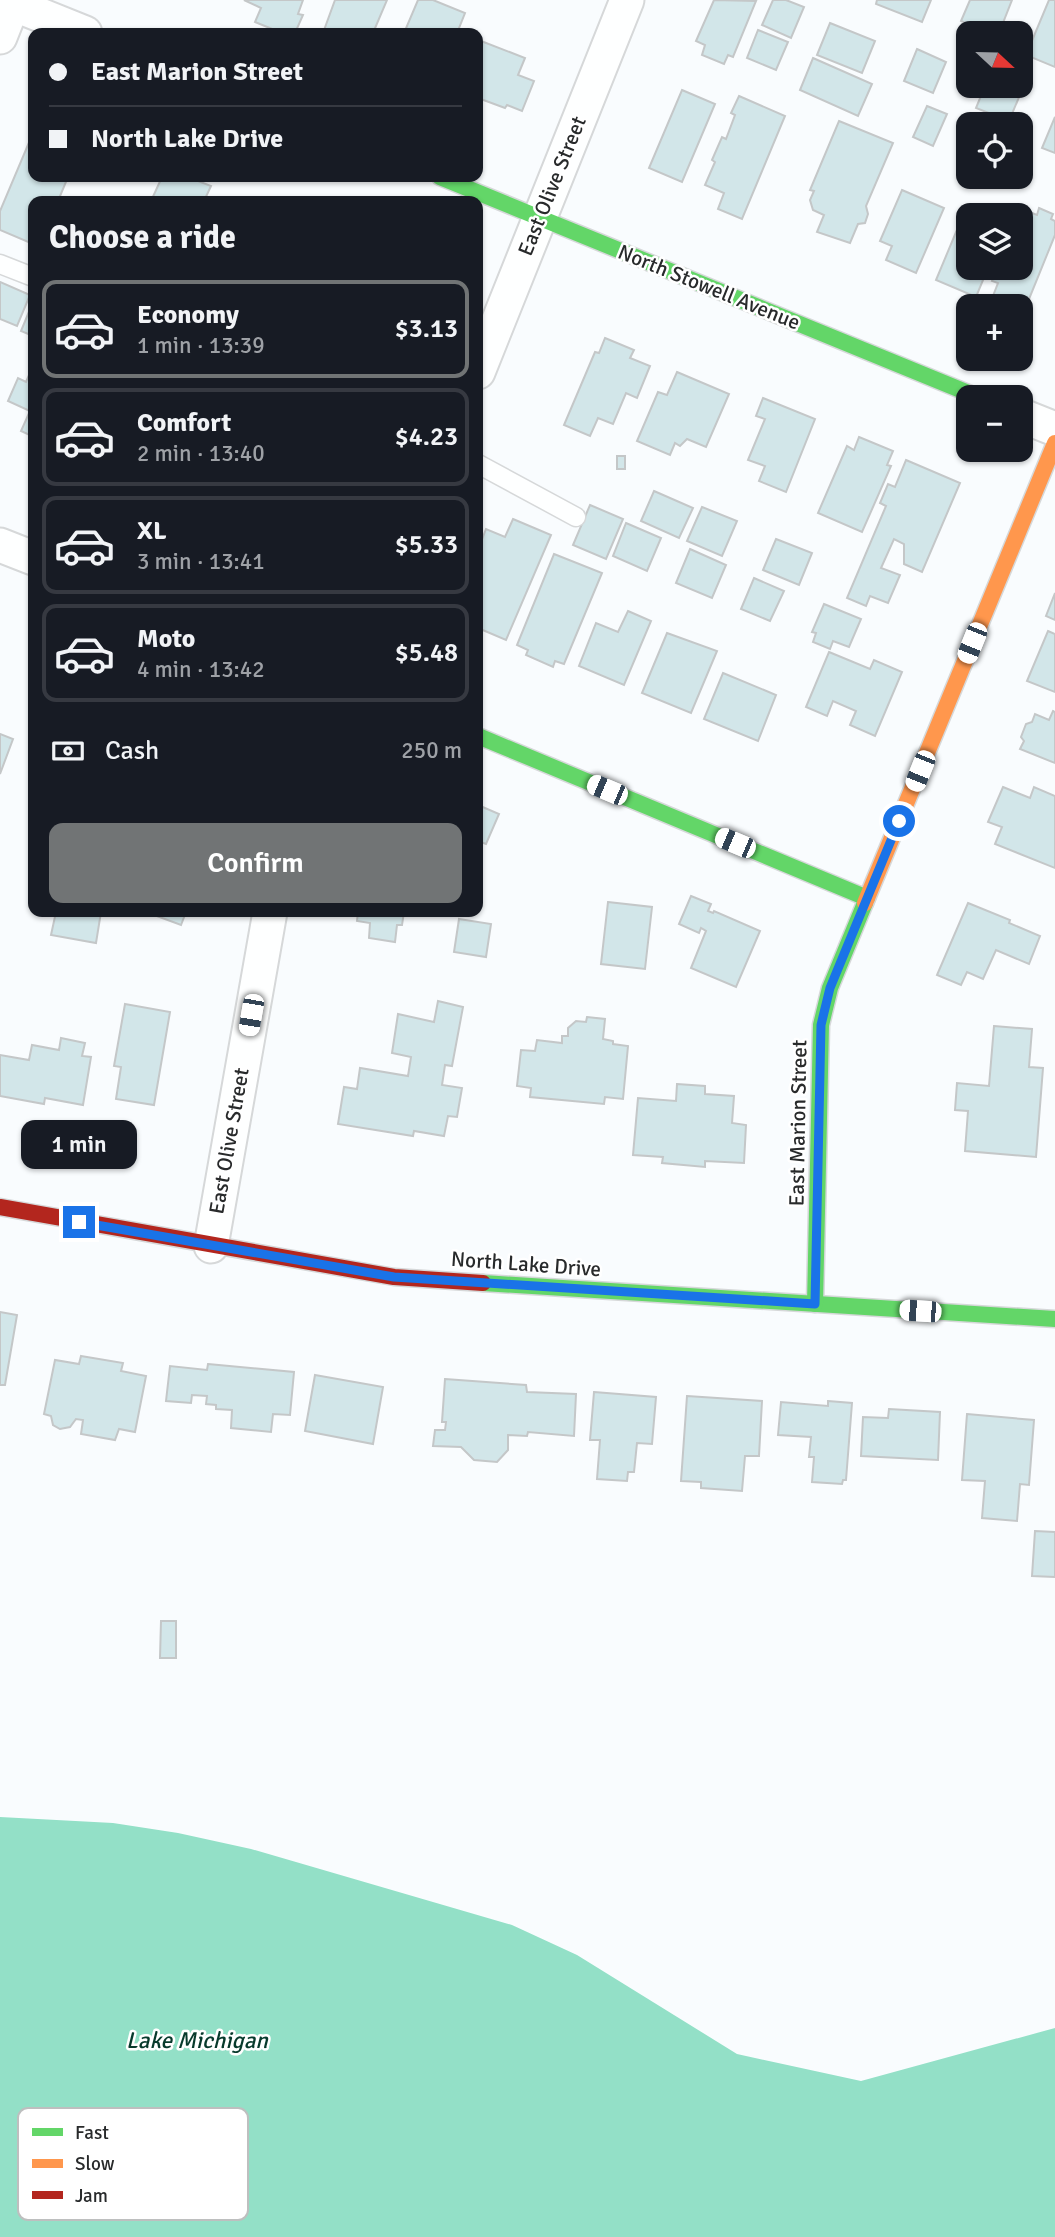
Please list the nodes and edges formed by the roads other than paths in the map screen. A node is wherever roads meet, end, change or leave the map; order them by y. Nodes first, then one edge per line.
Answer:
1 (627, 0) edge
2 (8, 2) edge
3 (73, 28) edge
4 (0, 37) edge
5 (452, 182) edge
6 (539, 217) junction
7 (0, 264) edge
8 (28, 275) edge
9 (483, 359) edge
10 (956, 388) edge
11 (1033, 420) edge
12 (1055, 429) edge
13 (1055, 443) edge
14 (483, 467) edge
15 (576, 517) dead end
16 (0, 545) edge
17 (28, 556) edge
18 (483, 738) edge
19 (867, 898) junction
20 (269, 917) edge
21 (0, 1207) edge
22 (211, 1246) junction
23 (815, 1304) junction
24 (1055, 1320) edge

1 - 6 street, East Olive Street
2 - 3 street
2 - 4 street
5 - 6 street, North Stowell Avenue
6 - 9 street, East Olive Street
6 - 10 street, North Stowell Avenue
7 - 8 lane
11 - 12 street
13 - 19 street, East Marion Street
14 - 15 lane
16 - 17 street
18 - 19 street
19 - 23 street, East Marion Street
20 - 22 street, East Olive Street
21 - 22 street, North Lake Drive
22 - 23 street, North Lake Drive
23 - 24 street, North Lake Drive

